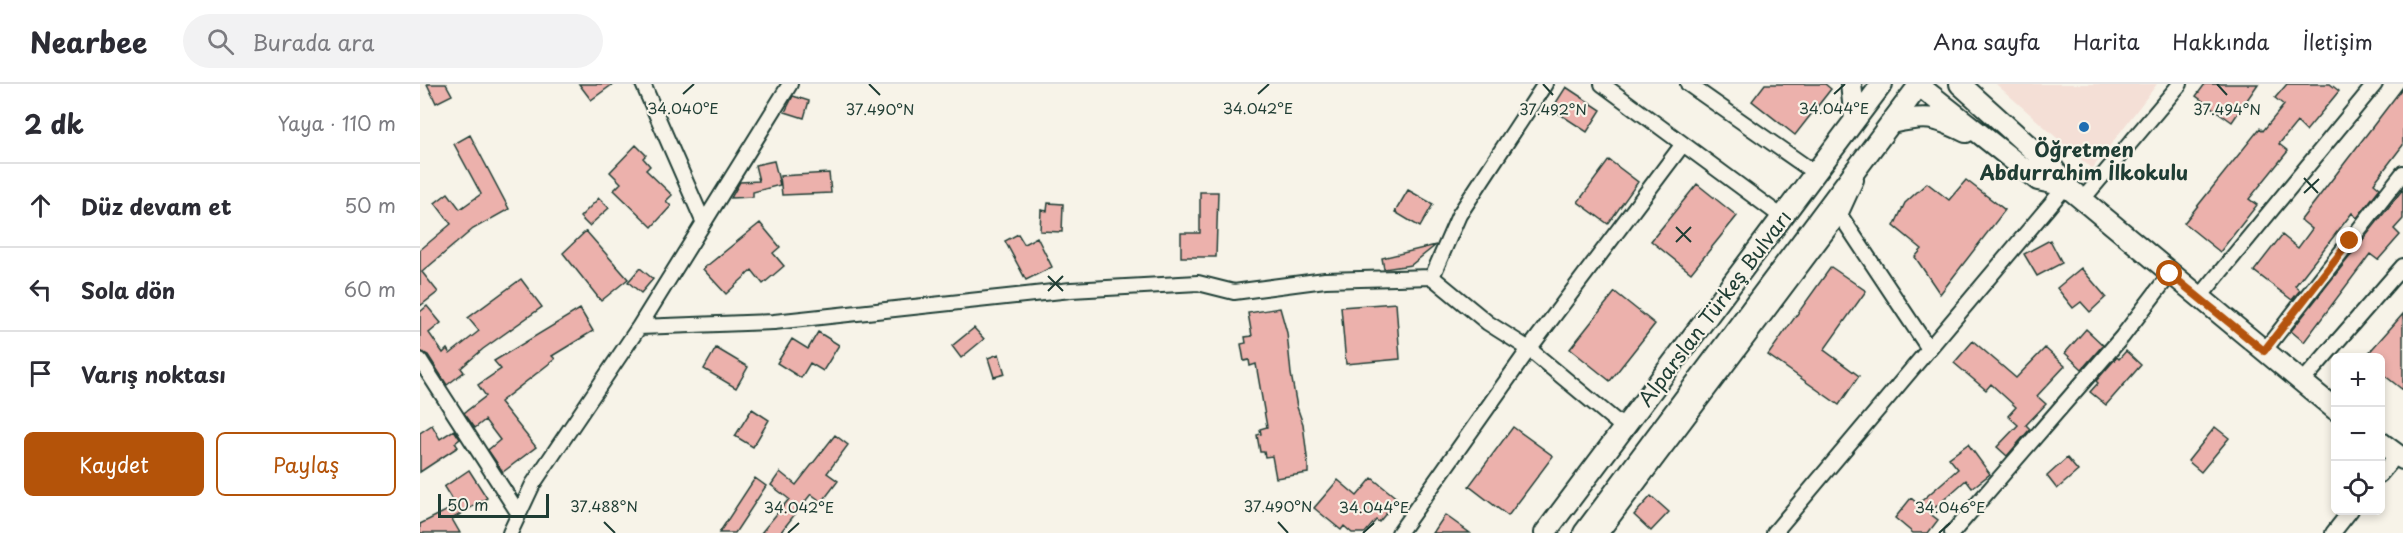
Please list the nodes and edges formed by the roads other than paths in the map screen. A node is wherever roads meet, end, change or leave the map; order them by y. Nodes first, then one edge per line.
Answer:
1 (643, 84) edge
2 (790, 84) edge
3 (1545, 84) edge
4 (1602, 84) edge
5 (1688, 84) edge
6 (1851, 84) edge
7 (1882, 84) edge
8 (1919, 84) edge
9 (1960, 84) edge
10 (2180, 84) edge
11 (2375, 84) edge
12 (1973, 92) edge
13 (1855, 120) junction
14 (1891, 123) junction
15 (1683, 144) junction
16 (1997, 148) junction
17 (1870, 152) junction
18 (1815, 173) junction
19 (2403, 173) edge
20 (2067, 186) junction
21 (2083, 200) junction
22 (1840, 215) junction
23 (1782, 217) junction
24 (703, 221) junction
25 (2403, 266) edge
26 (2170, 274) junction
27 (1432, 277) junction
28 (2199, 298) junction
29 (639, 327) junction
30 (1529, 349) junction
31 (1929, 349) junction
32 (2264, 351) junction
33 (420, 360) edge
34 (2302, 382) junction
35 (2332, 407) edge
36 (1624, 428) junction
37 (2385, 446) edge
38 (2400, 457) edge
39 (2385, 470) edge
40 (519, 514) junction
41 (2347, 515) edge
42 (510, 533) edge
43 (1399, 533) edge
44 (1545, 533) edge
45 (1584, 533) edge
46 (1601, 533) edge
47 (1774, 533) edge
48 (1952, 533) edge
49 (2333, 533) edge

1 - 24 street
2 - 24 street
3 - 27 street
4 - 15 street
5 - 18 street
6 - 13 main road
7 - 13 main road, Alparslan Türkeş Bulvarı
8 - 14 main road, Alparslan Türkeş Bulvarı
8 - 16 main road
9 - 12 main road
10 - 21 street
11 - 28 street
12 - 20 main road
13 - 18 main road, Alparslan Türkeş Bulvarı
14 - 16 main road
14 - 17 main road, Alparslan Türkeş Bulvarı
15 - 23 street
15 - 30 street
16 - 20 main road
17 - 22 street
17 - 45 main road, Alparslan Türkeş Bulvarı
18 - 23 main road, Alparslan Türkeş Bulvarı
19 - 32 street
20 - 21 main road
20 - 31 street
21 - 26 main road
22 - 31 street
22 - 46 street
23 - 36 main road, Alparslan Türkeş Bulvarı
24 - 29 street
25 - 34 street
26 - 28 main road
26 - 48 street
27 - 29 street
27 - 30 street
28 - 32 main road
29 - 40 street
30 - 36 street
30 - 43 street
31 - 47 street
32 - 34 main road
33 - 40 street
34 - 35 main road
36 - 44 main road, Alparslan Türkeş Bulvarı
37 - 38 main road
38 - 39 street
40 - 42 street
41 - 49 street

